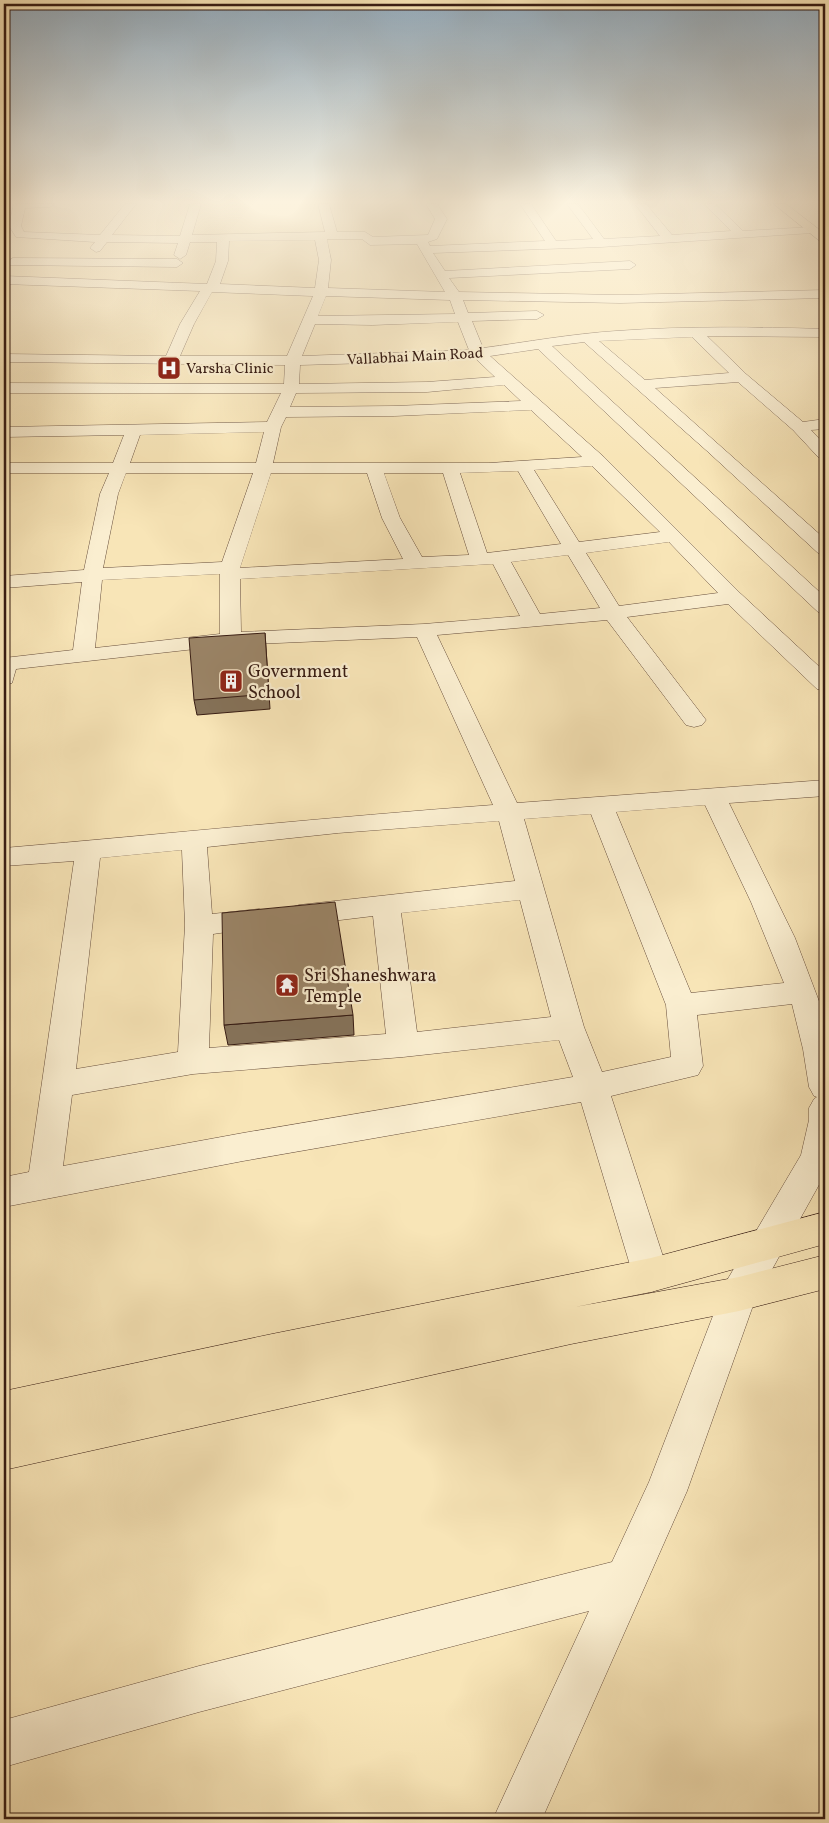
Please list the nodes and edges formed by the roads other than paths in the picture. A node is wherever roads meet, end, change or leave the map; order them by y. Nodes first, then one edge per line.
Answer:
1 (46, 289) edge
2 (209, 289) edge
3 (234, 289) edge
4 (321, 289) edge
5 (450, 289) edge
6 (649, 289) edge
7 (320, 293) junction
8 (825, 294) edge
9 (40, 296) dead end
10 (455, 297) junction
11 (657, 298) junction
12 (552, 315) dead end
13 (464, 317) junction
14 (308, 320) junction
15 (694, 331) junction
16 (825, 333) edge
17 (587, 338) junction
18 (541, 344) junction
19 (403, 346) dead end
20 (478, 353) junction
21 (4, 358) edge
22 (416, 358) junction
23 (293, 360) junction
24 (172, 361) junction
25 (741, 378) junction
26 (508, 380) junction
27 (641, 385) junction
28 (4, 388) edge
29 (291, 388) junction
30 (535, 404) junction
31 (276, 420) junction
32 (825, 424) edge
33 (799, 427) junction
34 (134, 430) junction
35 (4, 432) edge
36 (108, 448) dead end
37 (127, 448) junction
38 (825, 454) edge
39 (598, 461) junction
40 (523, 466) junction
41 (264, 467) junction
42 (4, 468) edge
43 (119, 468) junction
44 (374, 468) junction
45 (450, 468) junction
46 (674, 536) junction
47 (825, 548) edge
48 (572, 549) junction
49 (490, 558) junction
50 (415, 563) junction
51 (230, 571) junction
52 (93, 575) junction
53 (4, 582) edge
54 (733, 597) junction
55 (825, 608) edge
56 (613, 613) junction
57 (533, 621) junction
58 (424, 630) junction
59 (230, 639) junction
60 (83, 655) junction
61 (4, 678) edge
62 (825, 684) edge
63 (694, 720) dead end
64 (824, 792) edge
65 (714, 796) junction
66 (600, 804) junction
67 (509, 812) junction
68 (194, 840) junction
69 (88, 851) junction
70 (4, 857) edge
71 (530, 890) junction
72 (386, 906) junction
73 (199, 925) junction
74 (802, 992) junction
75 (681, 1005) junction
76 (569, 1027) junction
77 (403, 1045) junction
78 (193, 1062) junction
79 (58, 1085) junction
80 (592, 1087) junction
81 (825, 1087) edge
82 (825, 1108) edge
83 (44, 1185) junction
84 (4, 1192) edge
85 (825, 1229) edge
86 (765, 1245) junction
87 (825, 1272) edge
88 (651, 1275) junction
89 (739, 1294) junction
90 (4, 1411) edge
91 (4, 1450) edge
92 (625, 1580) junction
93 (4, 1744) edge
94 (517, 1819) edge

1 - 9 street
2 - 24 street
3 - 7 street
4 - 7 street
5 - 10 street
6 - 11 street
7 - 10 street
7 - 14 street
8 - 11 street
10 - 11 street
10 - 13 street
12 - 13 street
13 - 14 street
13 - 20 street
14 - 23 street
15 - 16 street, Vallabhai Main Road
15 - 17 street, Vallabhai Main Road
15 - 25 street
17 - 18 street, Vallabhai Main Road
17 - 27 street
18 - 20 street, Vallabhai Main Road
18 - 55 street
19 - 22 street
20 - 22 street, Vallabhai Main Road
20 - 26 street
21 - 24 street, Vallabhai Main Road
22 - 23 street, Vallabhai Main Road
23 - 24 street, Vallabhai Main Road
23 - 29 street
25 - 27 street
25 - 33 street
26 - 29 street
26 - 30 street
27 - 47 street
28 - 29 street
29 - 31 street
30 - 31 street
30 - 39 street
31 - 34 street
31 - 41 street
32 - 33 street
33 - 38 street
34 - 35 street
34 - 37 street
36 - 37 street
37 - 43 street
39 - 40 street
39 - 46 street
40 - 45 street
40 - 48 street
41 - 43 street
41 - 44 street
41 - 51 street
42 - 43 street
43 - 52 street
44 - 45 street
44 - 50 street
45 - 49 street
46 - 48 street
46 - 54 street
48 - 49 street
48 - 56 street
49 - 50 street
49 - 57 street
50 - 51 street
51 - 52 street
51 - 59 street
52 - 53 street
52 - 60 street
54 - 56 street
54 - 62 street
56 - 57 street
56 - 63 street
57 - 58 street
58 - 59 street
58 - 67 street
59 - 60 street
60 - 61 street
64 - 65 street
65 - 66 street
65 - 74 street
66 - 67 street
66 - 75 street
67 - 68 street
67 - 71 street
68 - 69 street
68 - 73 street
69 - 70 street
69 - 79 street
71 - 72 street
71 - 76 street
72 - 73 street
72 - 77 street
73 - 78 street
74 - 75 street
74 - 81 street
75 - 80 street
76 - 77 street
76 - 80 street
77 - 78 street
78 - 79 street
79 - 83 street
80 - 83 street
80 - 88 street
82 - 86 street
83 - 84 street
85 - 86 main road
86 - 88 main road
86 - 89 street
87 - 89 main road
88 - 90 main road
89 - 91 main road
89 - 92 street
92 - 93 street
92 - 94 street

